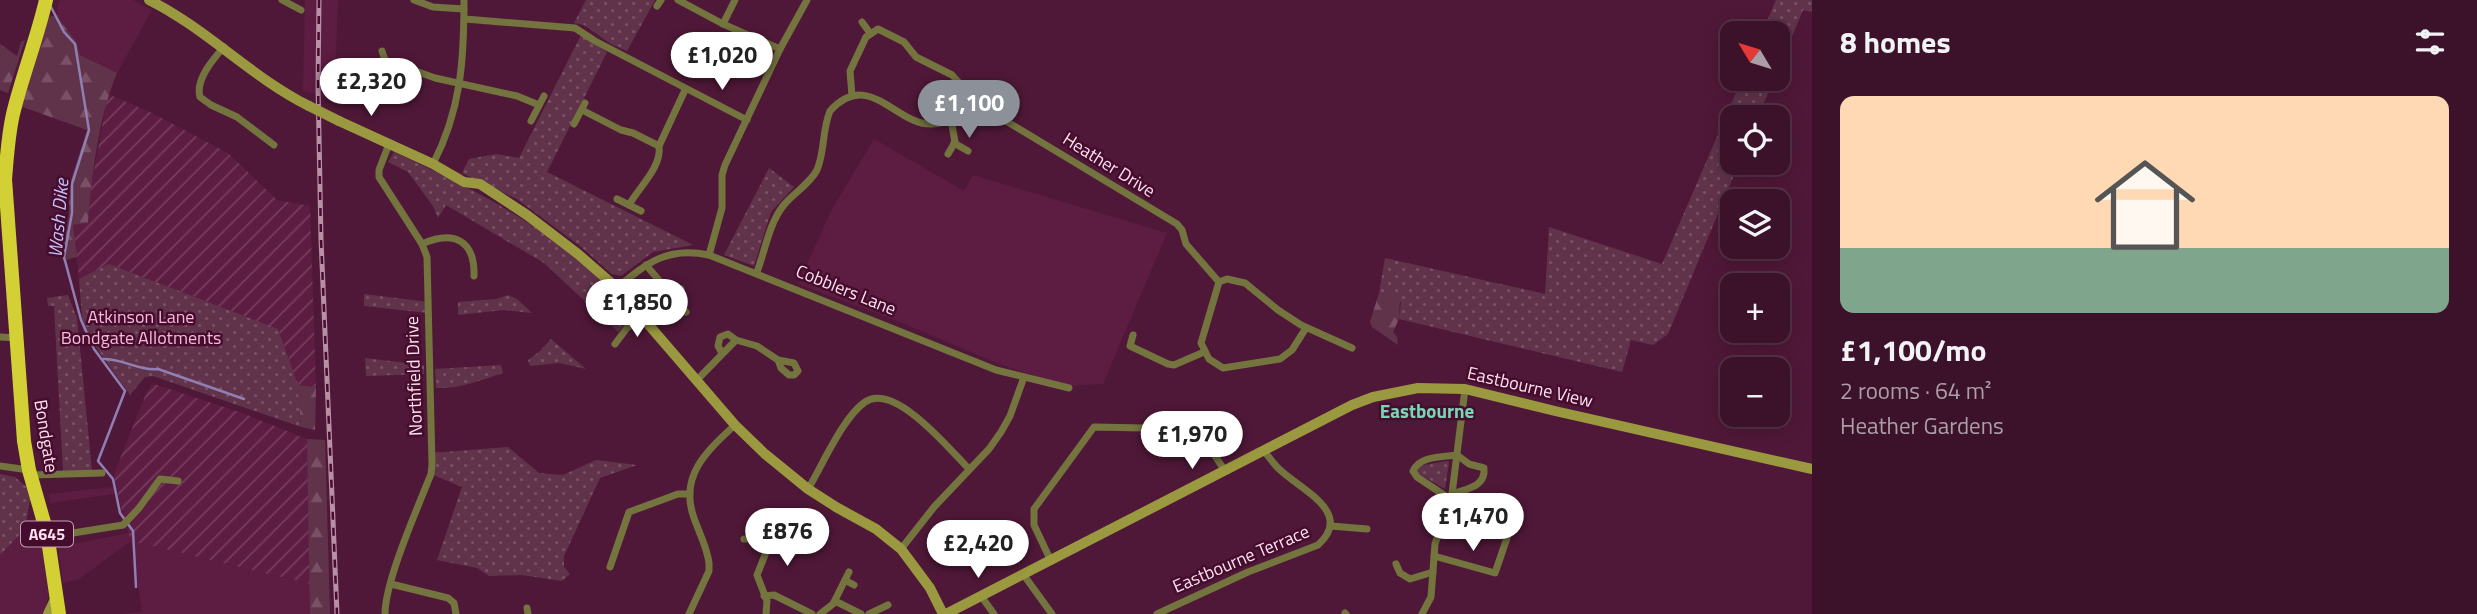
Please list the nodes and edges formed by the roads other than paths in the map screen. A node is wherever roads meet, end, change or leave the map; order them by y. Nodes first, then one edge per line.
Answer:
1 (46, 0) edge
2 (149, 0) edge
3 (282, 0) edge
4 (414, 0) edge
5 (464, 0) edge
6 (678, 0) edge
7 (735, 0) edge
8 (807, 0) edge
9 (168, 4) edge
10 (464, 9) junction
11 (301, 10) dead end
12 (570, 18) dead end
13 (465, 19) junction
14 (862, 22) dead end
15 (723, 24) junction
16 (568, 27) junction
17 (870, 33) junction
18 (224, 47) junction
19 (780, 49) junction
20 (382, 51) dead end
21 (385, 61) junction
22 (379, 77) dead end
23 (460, 84) junction
24 (685, 90) junction
25 (544, 96) dead end
26 (852, 96) junction
27 (539, 105) junction
28 (971, 115) junction
29 (747, 120) junction
30 (951, 120) junction
31 (531, 121) dead end
32 (574, 124) dead end
33 (954, 143) junction
34 (389, 144) junction
35 (274, 145) dead end
36 (659, 146) junction
37 (968, 151) dead end
38 (948, 154) dead end
39 (433, 164) junction
40 (617, 199) dead end
41 (629, 205) junction
42 (641, 211) dead end
43 (422, 244) junction
44 (709, 255) junction
45 (646, 265) junction
46 (757, 272) junction
47 (474, 276) dead end
48 (1219, 282) junction
49 (617, 288) junction
50 (681, 289) dead end
51 (673, 296) junction
52 (686, 312) dead end
53 (642, 317) junction
54 (1306, 328) junction
55 (1133, 335) dead end
56 (0, 337) edge
57 (17, 338) junction
58 (736, 340) junction
59 (615, 344) dead end
60 (1130, 346) junction
61 (1352, 348) dead end
62 (1204, 352) junction
63 (722, 353) junction
64 (1126, 354) dead end
65 (778, 360) dead end
66 (1024, 377) junction
67 (696, 381) junction
68 (1069, 388) dead end
69 (1465, 389) junction
70 (735, 425) junction
71 (1264, 451) junction
72 (1457, 455) junction
73 (0, 466) edge
74 (969, 469) junction
75 (1812, 469) edge
76 (1225, 471) junction
77 (30, 472) junction
78 (102, 473) dead end
79 (178, 481) dead end
80 (808, 489) junction
81 (690, 494) junction
82 (1451, 497) junction
83 (1331, 526) junction
84 (1367, 529) dead end
85 (48, 537) junction
86 (1507, 538) dead end
87 (744, 539) dead end
88 (791, 544) dead end
89 (769, 545) junction
90 (901, 549) junction
91 (1434, 556) junction
92 (1050, 559) junction
93 (610, 567) dead end
94 (1396, 569) dead end
95 (849, 572) dead end
96 (1433, 572) junction
97 (1023, 574) junction
98 (845, 580) junction
99 (391, 584) junction
100 (854, 585) dead end
101 (57, 595) junction
102 (765, 596) junction
103 (981, 596) junction
104 (835, 601) junction
105 (888, 605) dead end
106 (1425, 612) edge
107 (48, 614) edge
108 (59, 614) edge
109 (385, 614) edge
110 (456, 614) edge
111 (689, 614) edge
112 (766, 614) edge
113 (813, 614) edge
114 (820, 614) edge
115 (862, 614) edge
116 (869, 614) edge
117 (945, 614) edge
118 (994, 614) edge
119 (1052, 614) edge
120 (1157, 614) edge

1 - 57 highway, Bondgate / A645
2 - 9 street
3 - 11 street
4 - 10 street
5 - 10 street
6 - 15 street
7 - 15 street
8 - 19 street
9 - 18 street
10 - 13 street
12 - 16 street
13 - 16 street
13 - 23 street
14 - 17 street
15 - 19 street
16 - 24 street
17 - 26 street
17 - 28 street
18 - 34 street, bridge
18 - 35 street
19 - 29 street
20 - 21 street
21 - 22 street
21 - 23 street
23 - 27 street
23 - 39 street
24 - 29 street
24 - 36 street
25 - 27 street
26 - 30 street, Heather Drive
26 - 46 street
27 - 31 street
28 - 30 street, Heather Drive
28 - 48 street, Heather Drive
29 - 44 street
30 - 33 street
32 - 36 street
33 - 37 street
33 - 38 street
34 - 39 street
34 - 43 street, Northfield Drive
36 - 41 street
39 - 49 street
40 - 41 street
41 - 42 street
43 - 47 street
43 - 99 street, Northfield Drive
44 - 45 street, Cobblers Lane
44 - 46 street, Cobblers Lane
45 - 49 street, Cobblers Lane
45 - 51 street
46 - 66 street, Cobblers Lane
48 - 54 street
48 - 62 street
49 - 53 street
50 - 51 street
51 - 52 street
53 - 59 street
53 - 67 street
54 - 61 street
54 - 62 street
55 - 60 street
56 - 57 street
57 - 77 highway, Bondgate / A645
58 - 63 street
58 - 63 street
58 - 65 street
60 - 62 street
60 - 64 street
63 - 67 street
66 - 68 street, Cobblers Lane
66 - 74 street
67 - 70 street
69 - 71 street, Eastbourne View
69 - 72 street
69 - 75 street, Eastbourne View
70 - 80 street
70 - 81 street
71 - 76 street, Eastbourne View
71 - 83 street, Eastbourne Terrace
72 - 82 street
72 - 82 street
72 - 82 street
73 - 77 street
74 - 80 street
74 - 90 street
76 - 92 street, Eastbourne View
76 - 92 street
77 - 78 street
77 - 85 highway, Bondgate / A645
79 - 85 street
80 - 90 street
81 - 93 street
81 - 111 street
82 - 91 street
83 - 84 street, Eastbourne Terrace
83 - 120 street, Eastbourne Terrace
85 - 101 highway, Bondgate / A645
86 - 91 street
87 - 89 street
88 - 89 street
89 - 102 street
90 - 117 street
91 - 96 street
92 - 97 street, Eastbourne View
94 - 96 street
95 - 98 street
96 - 106 street
97 - 103 street, Eastbourne View
97 - 119 street
98 - 100 street
98 - 104 street
99 - 109 street, Northfield Drive
99 - 110 street
101 - 107 street
101 - 108 highway, Bondgate / A645
102 - 112 street
102 - 113 street
103 - 117 street, Eastbourne View
103 - 118 street
104 - 114 street
104 - 115 street
105 - 116 street

